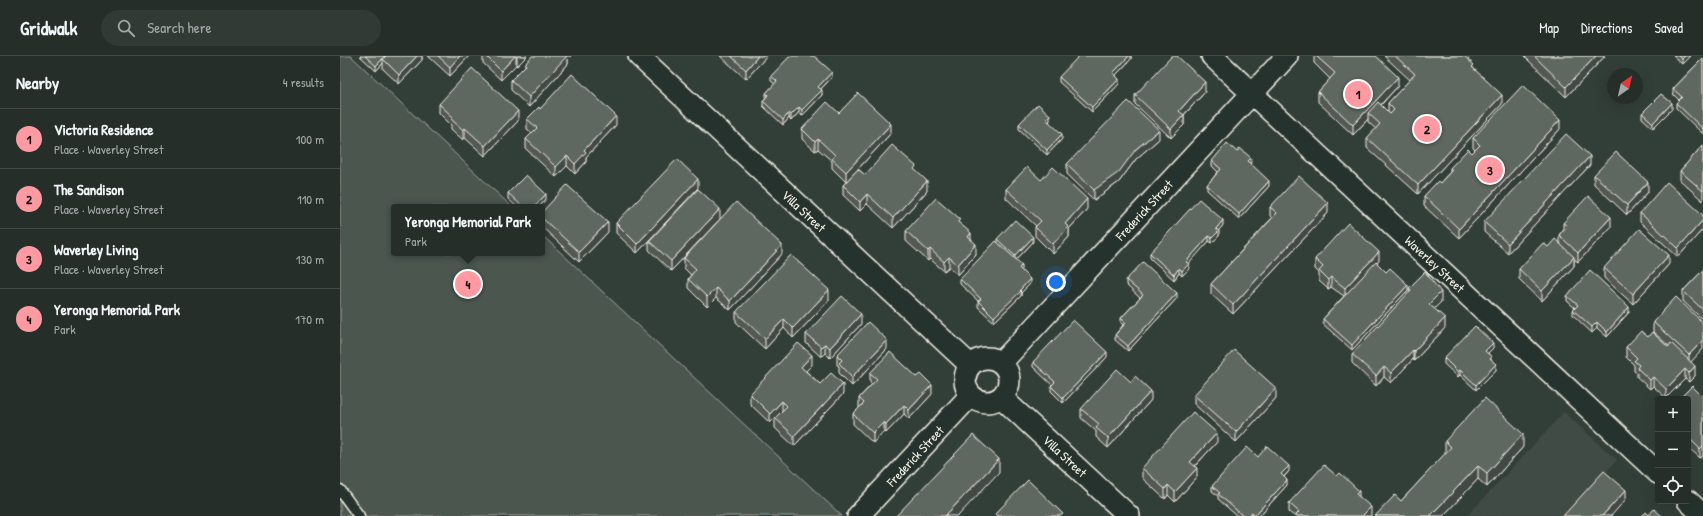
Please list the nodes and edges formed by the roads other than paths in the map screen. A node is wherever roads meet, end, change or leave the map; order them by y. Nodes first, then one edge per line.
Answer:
1 (639, 56) edge
2 (1212, 56) edge
3 (1287, 56) edge
4 (1252, 93) junction
5 (1001, 363) junction
6 (970, 365) junction
7 (971, 395) junction
8 (1000, 397) junction
9 (1655, 470) edge
10 (340, 490) edge
11 (1691, 504) edge
12 (1703, 515) edge
13 (359, 516) edge
14 (858, 516) edge
15 (1129, 516) edge

1 - 6 street, Villa Street
2 - 4 street, Waverley Street
3 - 4 street, Frederick Street
4 - 5 street, Frederick Street
4 - 9 street, Waverley Street
5 - 6 street
5 - 8 street
6 - 7 street
7 - 8 street
7 - 14 street, Frederick Street
8 - 15 street, Villa Street
10 - 13 lane
11 - 12 street

